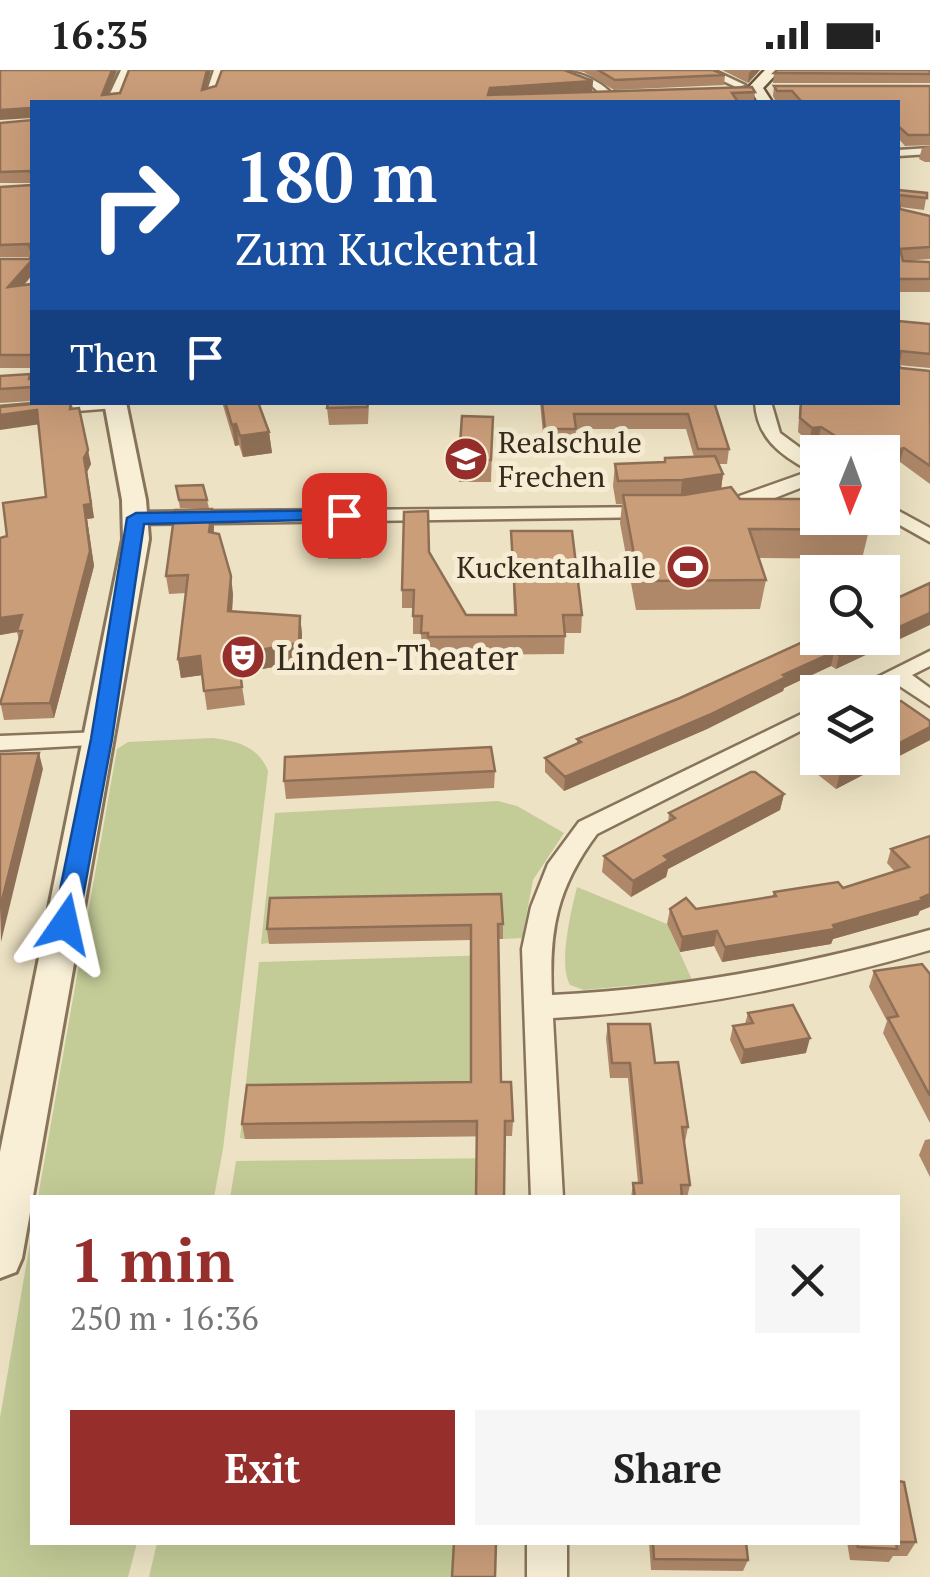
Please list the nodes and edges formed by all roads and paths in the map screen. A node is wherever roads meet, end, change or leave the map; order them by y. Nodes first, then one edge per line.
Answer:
1 (127, 70) edge
2 (218, 70) edge
3 (553, 70) edge
4 (705, 70) edge
5 (773, 70) edge
6 (740, 85) edge
7 (728, 94) edge
8 (209, 95) edge
9 (628, 96) edge
10 (763, 96) edge
11 (610, 97) junction
12 (591, 98) edge
13 (113, 100) edge
14 (930, 151) edge
15 (900, 152) edge
16 (89, 405) edge
17 (115, 405) edge
18 (763, 405) edge
19 (0, 412) edge
20 (800, 460) edge
21 (800, 479) edge
22 (900, 517) edge
23 (136, 518) junction
24 (930, 536) edge
25 (930, 658) edge
26 (896, 674) joint
27 (930, 699) edge
28 (800, 723) edge
29 (102, 739) junction
30 (0, 743) edge
31 (930, 940) edge
32 (539, 1007) junction
33 (547, 1195) edge
34 (0, 1258) edge
35 (548, 1545) edge
36 (547, 1577) edge

1 - 13 street
2 - 8 street
3 - 11 street
4 - 6 street
5 - 10 main road
7 - 10 street
9 - 11 street
11 - 12 street
14 - 15 street
16 - 19 street
17 - 23 street
18 - 20 street
21 - 23 street
22 - 24 street
23 - 29 street
25 - 26 street
26 - 27 street
28 - 32 street
29 - 30 street
29 - 34 street
31 - 32 street
32 - 33 street
35 - 36 street

